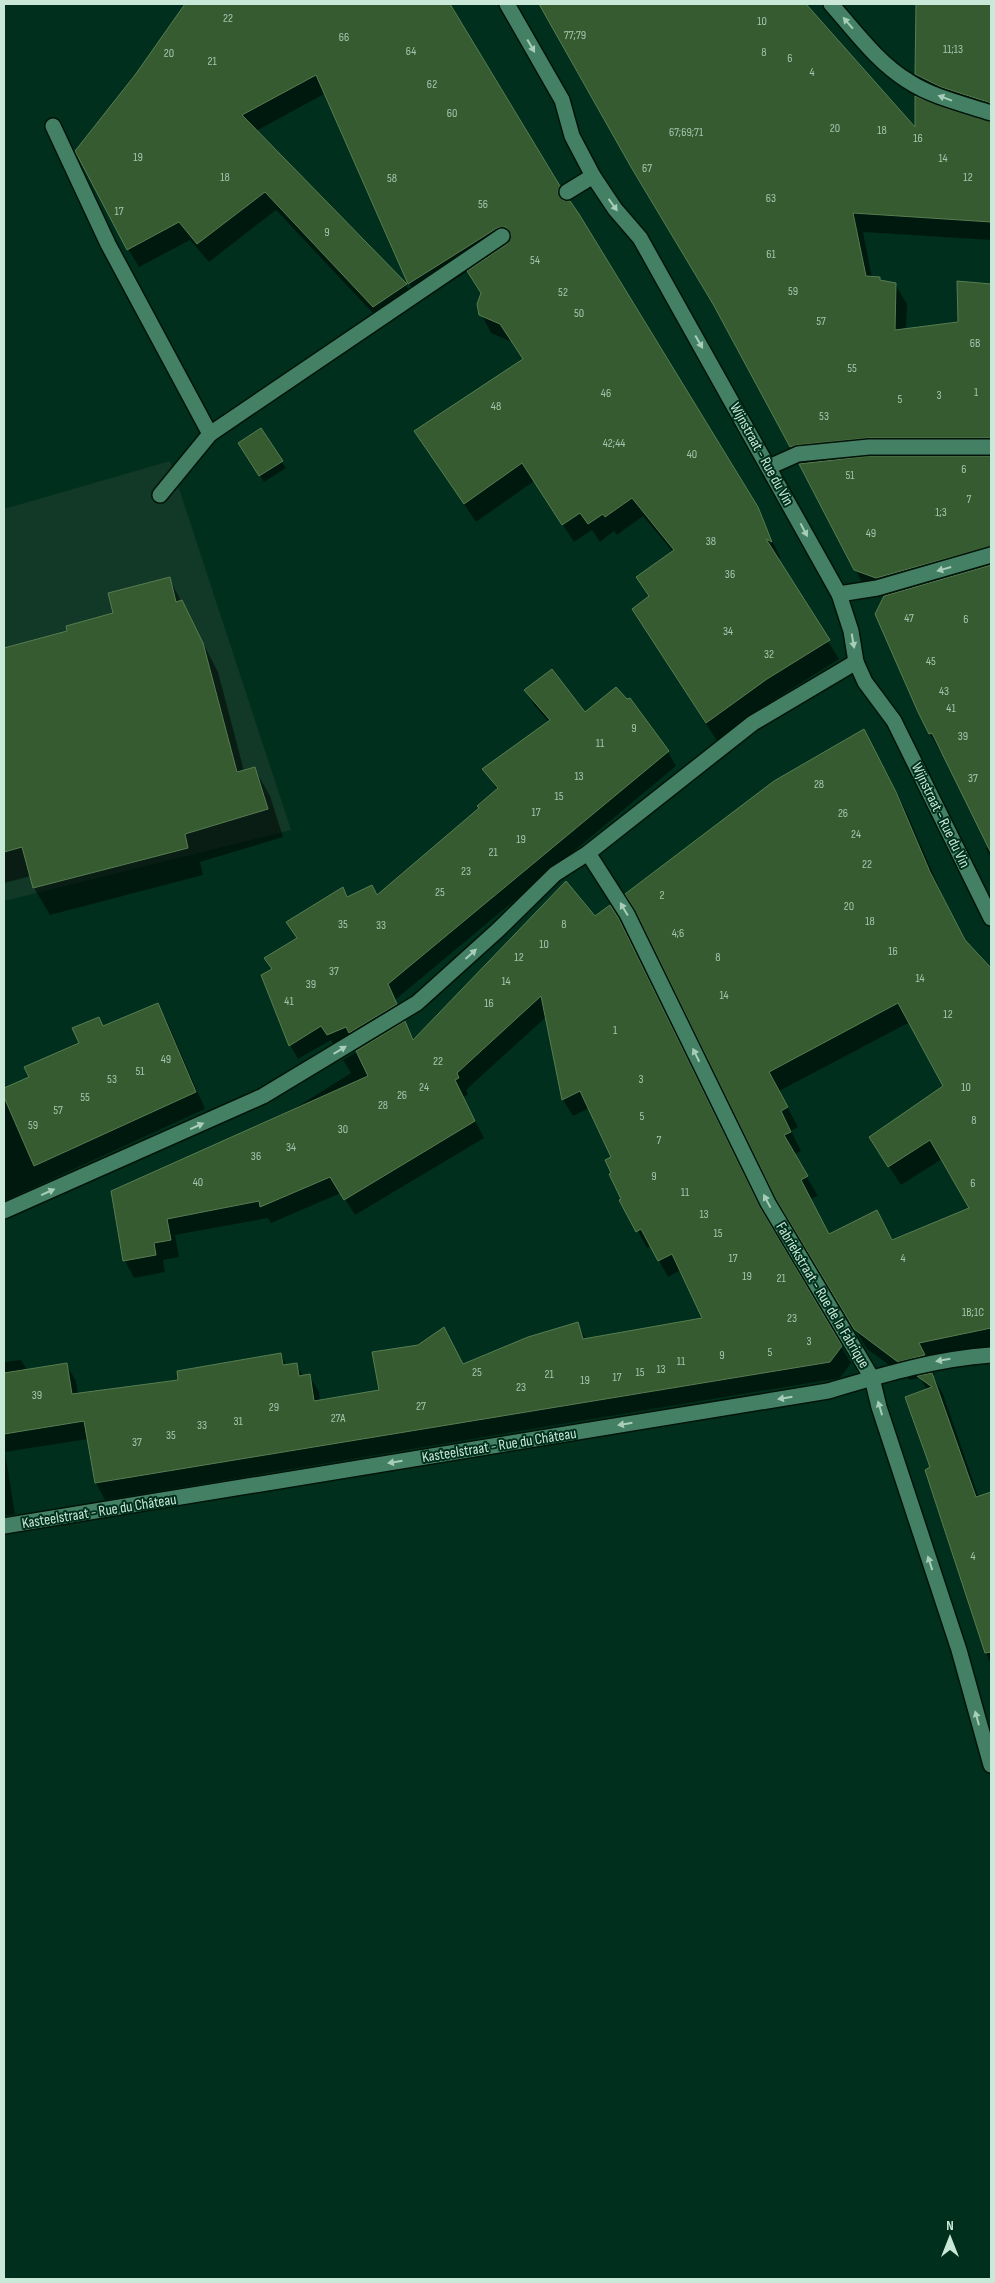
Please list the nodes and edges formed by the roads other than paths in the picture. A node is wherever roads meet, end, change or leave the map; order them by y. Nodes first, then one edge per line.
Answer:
1 (507, 4) edge
2 (831, 4) edge
3 (991, 113) edge
4 (54, 126) dead end
5 (593, 176) junction
6 (567, 192) dead end
7 (502, 236) dead end
8 (210, 434) junction
9 (991, 447) edge
10 (769, 467) junction
11 (160, 495) dead end
12 (991, 555) edge
13 (839, 594) junction
14 (856, 662) junction
15 (588, 853) junction
16 (991, 918) edge
17 (4, 1211) edge
18 (991, 1355) edge
19 (872, 1378) junction
20 (4, 1526) edge
21 (991, 1765) edge

1 -> 5 street, Wijnstraat - Rue du Vin
3 -> 2 street
4 - 8 street
5 - 6 street
5 -> 10 street, Wijnstraat - Rue du Vin
7 - 8 street
8 - 11 street
9 - 10 street
10 -> 13 street, Wijnstraat - Rue du Vin
12 -> 13 street
13 -> 14 street, Wijnstraat - Rue du Vin
14 - 15 street
14 - 16 street, Wijnstraat - Rue du Vin
17 -> 15 street
19 -> 15 street, Fabriekstraat - Rue de la Fabrique
18 -> 19 street, Kasteelstraat - Rue du Château
19 -> 20 street, Kasteelstraat - Rue du Château
21 -> 19 street, Fabriekstraat - Rue de la Fabrique

